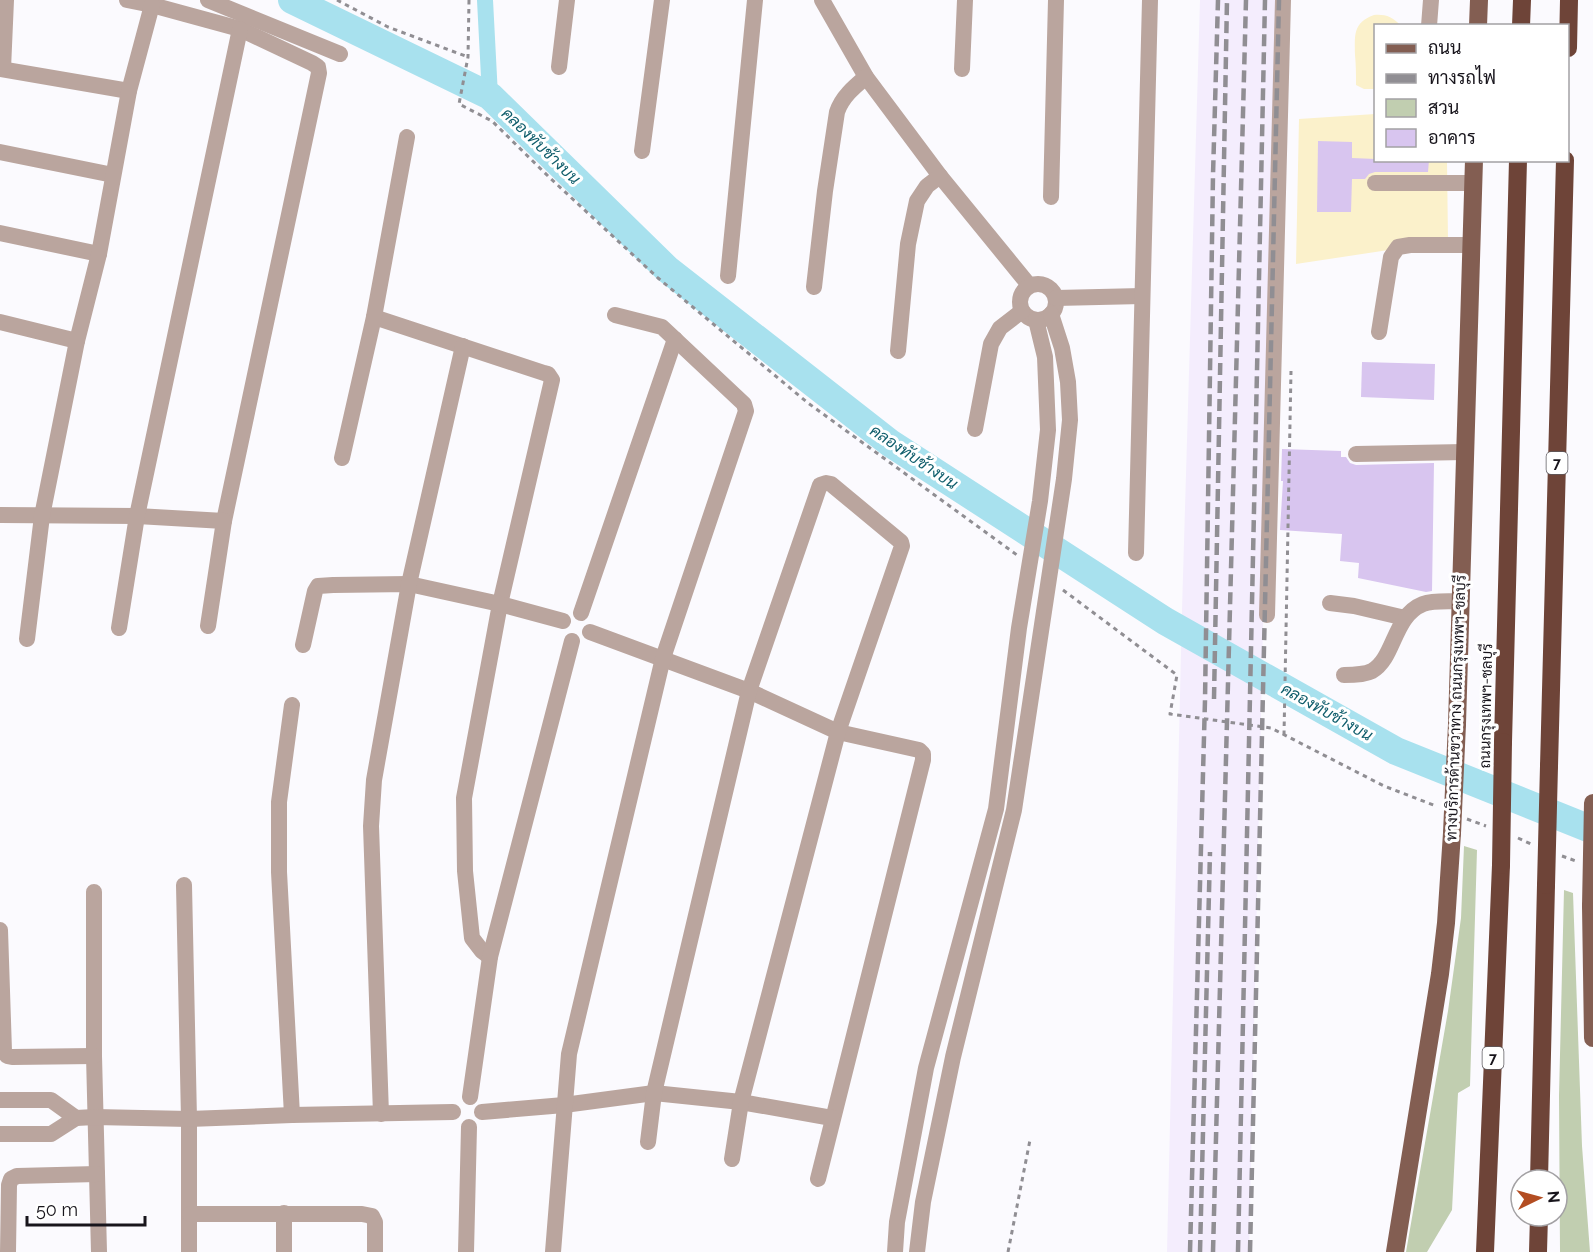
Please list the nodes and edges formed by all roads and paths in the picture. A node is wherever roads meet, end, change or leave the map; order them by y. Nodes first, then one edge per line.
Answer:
1 (6, 0) edge
2 (127, 0) edge
3 (213, 0) edge
4 (337, 0) edge
5 (469, 0) edge
6 (567, 0) edge
7 (662, 0) edge
8 (755, 0) edge
9 (822, 0) edge
10 (964, 0) edge
11 (1056, 0) edge
12 (1150, 0) edge
13 (1283, 0) edge
14 (1431, 0) edge
15 (1479, 0) edge
16 (1522, 0) edge
17 (1569, 0) edge
18 (152, 5) junction
19 (1429, 24) edge
20 (1478, 24) edge
21 (1521, 24) edge
22 (1568, 24) edge
23 (240, 29) junction
24 (340, 54) dead end
25 (468, 57) junction
26 (559, 67) dead end
27 (1, 69) edge
28 (962, 69) dead end
29 (866, 77) junction
30 (129, 91) junction
31 (407, 138) dead end
32 (642, 151) dead end
33 (0, 152) edge
34 (1474, 162) edge
35 (1518, 162) edge
36 (1565, 162) edge
37 (113, 175) junction
38 (940, 177) junction
39 (1375, 183) dead end
40 (1473, 183) junction
41 (1051, 197) dead end
42 (0, 233) edge
43 (1471, 246) junction
44 (99, 254) junction
45 (728, 276) dead end
46 (1029, 285) junction
47 (814, 286) dead end
48 (1142, 296) junction
49 (1056, 298) junction
50 (615, 315) dead end
51 (1036, 315) junction
52 (374, 317) junction
53 (0, 322) edge
54 (1379, 332) dead end
55 (675, 339) junction
56 (77, 341) junction
57 (463, 346) junction
58 (898, 351) dead end
59 (975, 429) dead end
60 (1465, 452) junction
61 (1356, 454) dead end
62 (342, 458) dead end
63 (1043, 477) junction
64 (1064, 479) junction
65 (0, 515) edge
66 (42, 516) junction
67 (137, 516) junction
68 (224, 521) junction
69 (1136, 554) dead end
70 (1019, 556) dead end
71 (409, 584) junction
72 (1063, 590) dead end
73 (1461, 601) junction
74 (1330, 603) dead end
75 (500, 604) junction
76 (581, 613) junction
77 (1267, 615) dead end
78 (1405, 618) junction
79 (563, 621) junction
80 (208, 626) dead end
81 (119, 627) dead end
82 (590, 632) junction
83 (27, 639) dead end
84 (572, 641) junction
85 (303, 645) dead end
86 (663, 658) junction
87 (1344, 675) dead end
88 (750, 692) junction
89 (292, 705) dead end
90 (838, 732) junction
91 (1003, 766) junction
92 (1019, 772) junction
93 (1593, 803) edge
94 (1439, 807) dead end
95 (1461, 816) dead end
96 (1494, 829) dead end
97 (1516, 838) dead end
98 (1538, 846) dead end
99 (1560, 855) dead end
100 (1582, 864) dead end
101 (184, 885) dead end
102 (94, 892) dead end
103 (0, 930) edge
104 (490, 957) junction
105 (1593, 1038) edge
106 (930, 1052) junction
107 (94, 1056) junction
108 (953, 1057) junction
109 (654, 1093) junction
110 (470, 1097) junction
111 (0, 1100) edge
112 (741, 1101) junction
113 (564, 1105) junction
114 (453, 1112) junction
115 (482, 1112) junction
116 (381, 1114) junction
117 (292, 1115) junction
118 (95, 1117) junction
119 (76, 1118) junction
120 (832, 1118) junction
121 (189, 1119) junction
122 (469, 1127) junction
123 (0, 1134) edge
124 (1030, 1140) dead end
125 (648, 1142) dead end
126 (732, 1159) dead end
127 (1539, 1168) edge
128 (97, 1174) junction
129 (818, 1179) dead end
130 (190, 1214) junction
131 (284, 1214) junction
132 (1539, 1228) edge
133 (8, 1252) edge
134 (99, 1252) edge
135 (189, 1252) edge
136 (284, 1252) edge
137 (375, 1252) edge
138 (466, 1252) edge
139 (553, 1252) edge
140 (895, 1252) edge
141 (917, 1252) edge
142 (1008, 1252) edge
143 (1395, 1252) edge
144 (1485, 1252) edge
145 (1538, 1252) edge

1 - 27 street
2 - 18 street
3 - 24 street
4 - 25 path
5 - 25 path
6 - 26 street
7 - 32 street
8 - 45 street
9 - 29 street
10 - 28 street
11 - 41 street
12 - 48 street
13 - 77 street
14 - 19 street
15 - 20 main road
16 - 21 highway
17 - 22 highway
18 - 23 street
18 - 30 street
23 - 67 street
23 - 68 street
25 - 70 path
27 - 30 street
29 - 38 street
29 - 47 street
30 - 37 street
31 - 52 street
33 - 37 street
34 - 40 main road, ทางบริการด้านขวาทาง ถนนกรุงเทพฯ-ชลบุรี
35 - 144 highway, ถนนกรุงเทพฯ-ชลบุรี / 7, bridge
36 - 127 highway, 7, bridge
37 - 44 street
38 - 46 street
38 - 58 street
39 - 40 street
40 - 43 main road, ทางบริการด้านขวาทาง ถนนกรุงเทพฯ-ชลบุรี
42 - 44 street
43 - 54 street
43 - 60 main road, ทางบริการด้านขวาทาง ถนนกรุงเทพฯ-ชลบุรี
44 - 56 street
46 - 49 street
46 - 51 street
48 - 49 street
48 - 69 street
49 - 51 street
50 - 55 street
51 - 59 street
51 - 63 street
51 - 64 street
52 - 57 street
52 - 62 street
53 - 56 street
55 - 76 street
55 - 86 street
56 - 66 street
57 - 71 street
57 - 75 street
60 - 61 street
60 - 73 main road, ทางบริการด้านขวาทาง ถนนกรุงเทพฯ-ชลบุรี
63 - 64 street
63 - 91 street
64 - 92 street
65 - 66 street
66 - 67 street
66 - 83 street
67 - 68 street
67 - 81 street
68 - 80 street
71 - 75 street
71 - 85 street
71 - 116 street
72 - 94 path
73 - 78 street
73 - 143 main road, ทางบริการด้านขวาทาง ถนนกรุงเทพฯ-ชลบุรี, bridge
74 - 78 street
75 - 79 street
75 - 104 street
76 - 79 street
76 - 82 street
78 - 87 street
79 - 84 street
82 - 84 street
82 - 86 street
84 - 104 street
86 - 88 street
86 - 113 street
88 - 90 street
88 - 90 street
88 - 109 street
89 - 117 street
90 - 112 street
90 - 120 street
91 - 92 street
91 - 106 street
92 - 108 street
93 - 105 main road, bridge
95 - 96 path
97 - 98 path
99 - 100 path
101 - 121 street
102 - 107 street
103 - 107 street
104 - 110 street
106 - 108 street
106 - 140 street
107 - 118 street
108 - 141 street
109 - 112 street
109 - 113 street
109 - 125 street
110 - 114 street
110 - 115 street
111 - 119 street
112 - 120 street
112 - 126 street
113 - 115 street
113 - 139 street
114 - 116 street
114 - 122 street
115 - 122 street
116 - 117 street
117 - 121 street
118 - 119 street
118 - 121 street
118 - 128 street
119 - 123 street
120 - 129 street
121 - 130 street
122 - 138 street
124 - 142 path
128 - 133 street
128 - 134 street
130 - 131 street
130 - 135 street
131 - 136 street
131 - 137 street
132 - 145 highway

